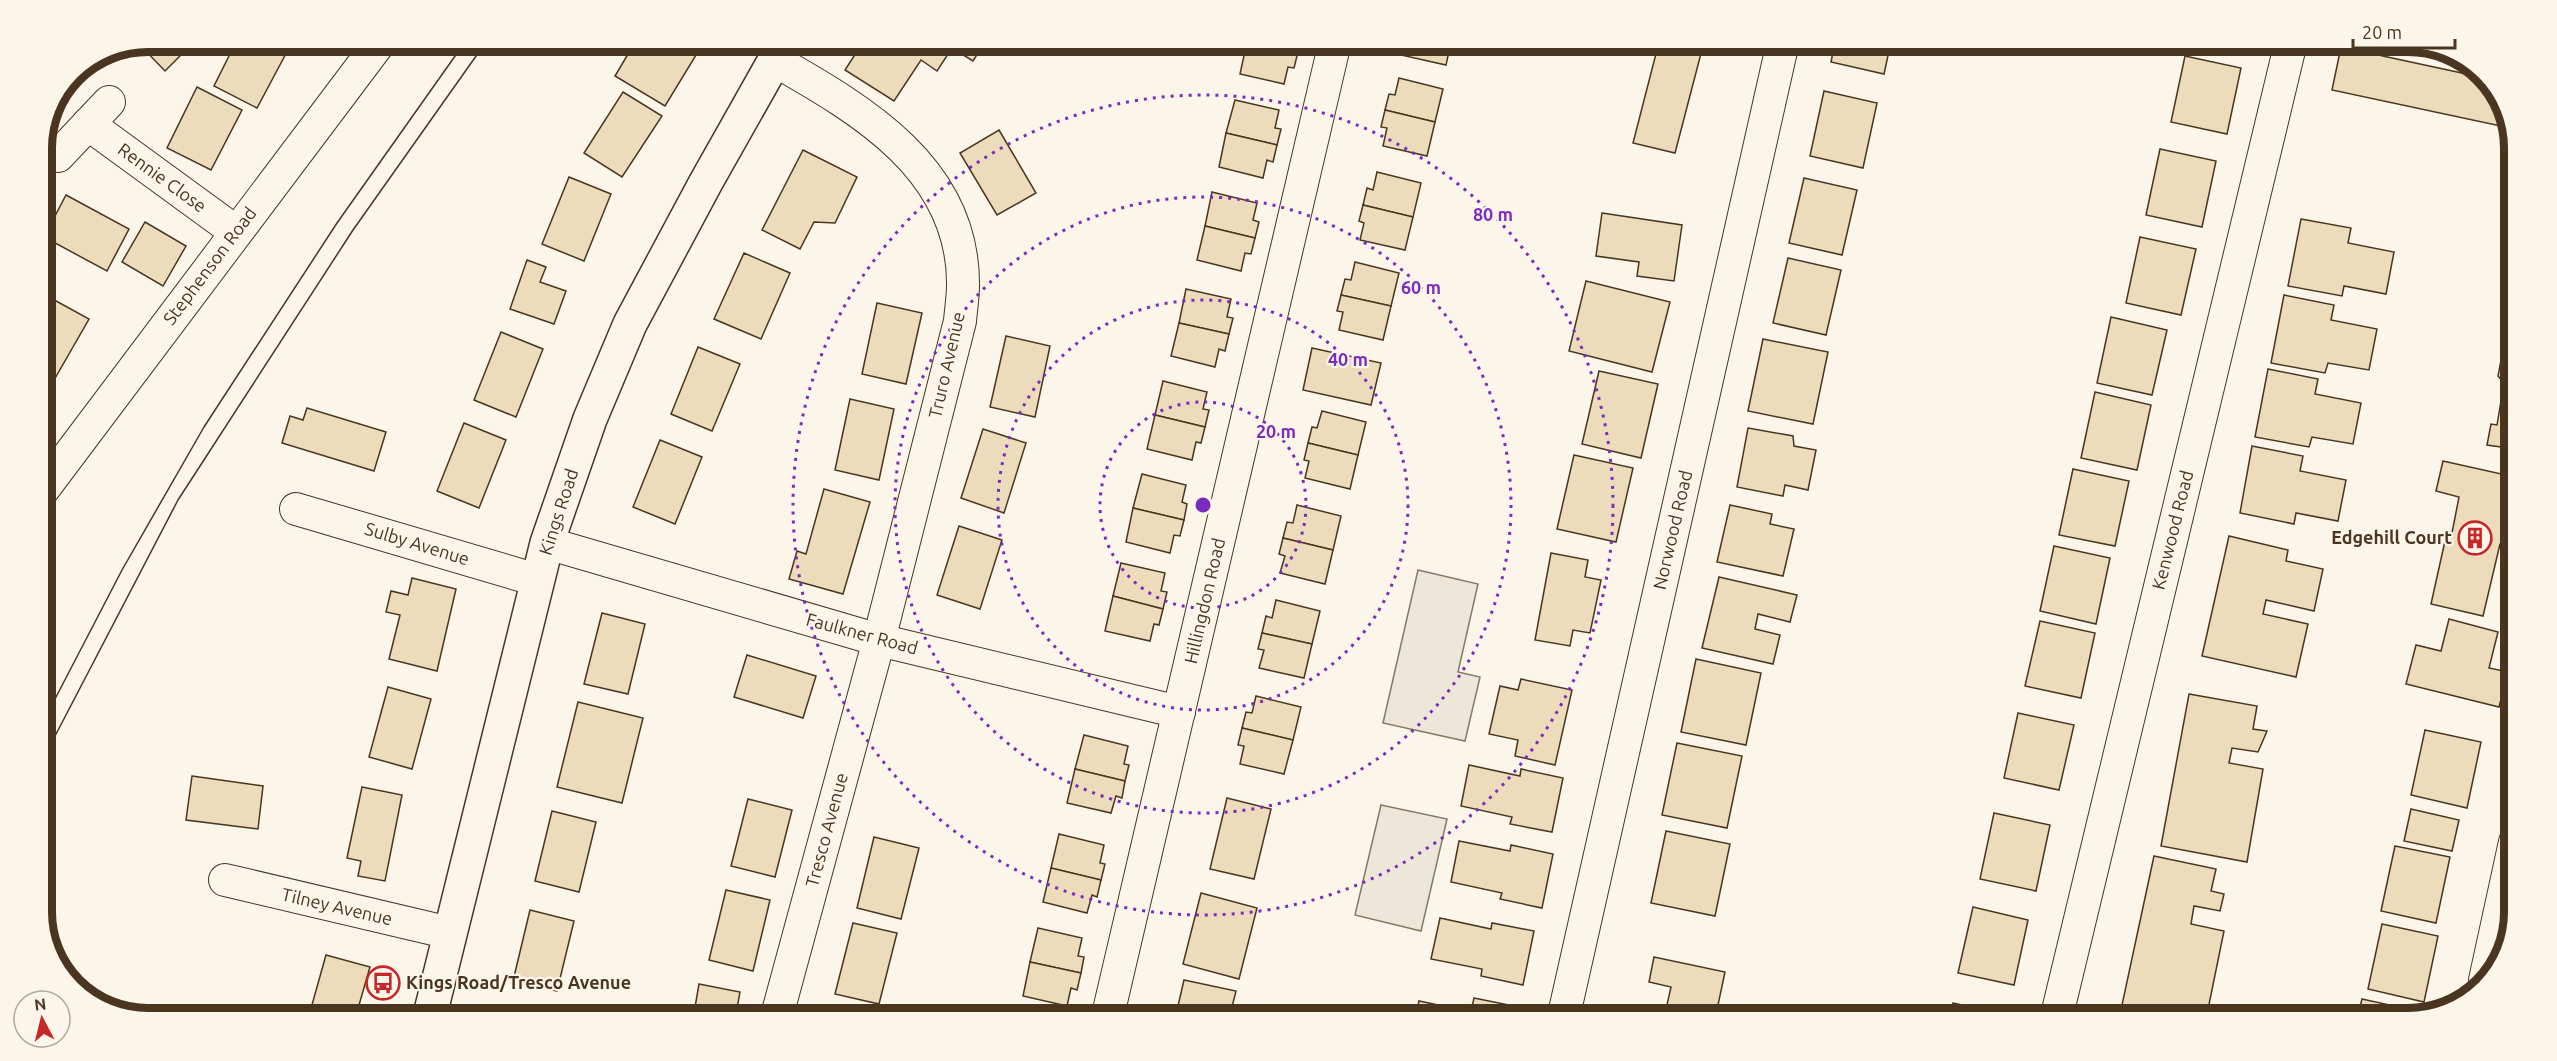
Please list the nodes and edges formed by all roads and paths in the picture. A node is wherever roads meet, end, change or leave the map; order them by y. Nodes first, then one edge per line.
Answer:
1 (372, 53) edge
2 (779, 53) edge
3 (783, 53) edge
4 (1332, 53) edge
5 (1781, 53) edge
6 (2288, 53) edge
7 (58, 156) dead end
8 (236, 232) junction
9 (53, 476) edge
10 (296, 509) dead end
11 (547, 543) junction
12 (537, 580) junction
13 (879, 640) junction
14 (1179, 712) junction
15 (225, 880) dead end
16 (2504, 893) edge
17 (450, 933) junction
18 (2488, 967) edge
19 (432, 1008) edge
20 (779, 1008) edge
21 (1109, 1008) edge
22 (1565, 1008) edge
23 (2058, 1008) edge

1 - 8 street, Stephenson Road
2 - 11 street, Kings Road
3 - 13 street, Truro Avenue
4 - 14 street, Hillingdon Road
5 - 22 street, Norwood Road
6 - 23 street, Kenwood Road
7 - 8 street, Rennie Close
8 - 9 street, Stephenson Road
10 - 12 street, Sulby Avenue
11 - 12 street, Kings Road
11 - 13 street, Faulkner Road
12 - 17 street, Kings Road
13 - 14 street, Faulkner Road
13 - 20 street, Tresco Avenue
14 - 21 street, Hillingdon Road
15 - 17 street, Tilney Avenue
16 - 18 street
17 - 19 street, Kings Road

